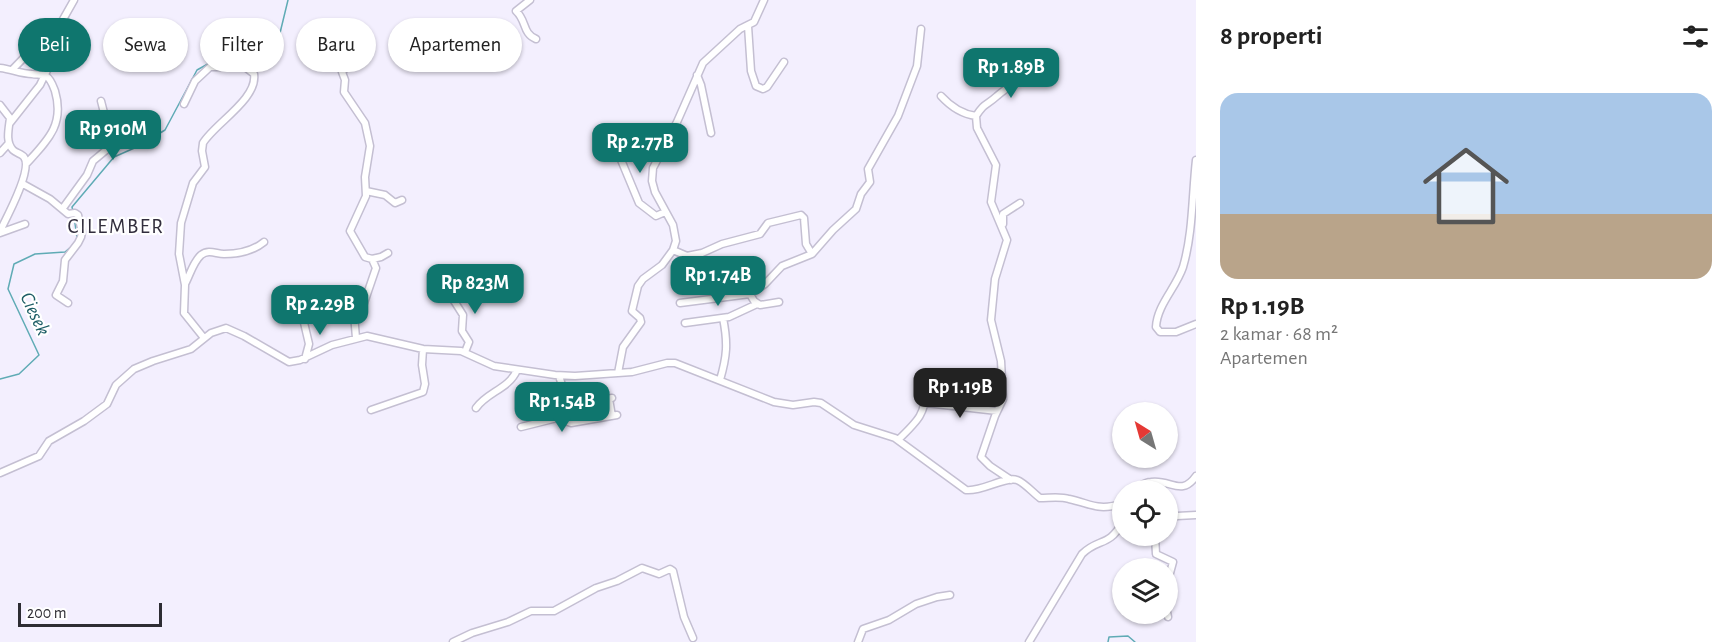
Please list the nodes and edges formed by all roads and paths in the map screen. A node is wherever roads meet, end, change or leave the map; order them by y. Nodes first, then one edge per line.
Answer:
1 (74, 0) edge
2 (530, 0) edge
3 (764, 0) edge
4 (747, 26) junction
5 (921, 29) dead end
6 (536, 39) dead end
7 (784, 62) dead end
8 (0, 68) edge
9 (12, 70) junction
10 (45, 72) edge
11 (342, 72) edge
12 (44, 75) junction
13 (697, 75) junction
14 (1032, 78) dead end
15 (941, 96) dead end
16 (101, 101) dead end
17 (183, 104) dead end
18 (0, 105) edge
19 (976, 116) junction
20 (10, 123) junction
21 (711, 133) dead end
22 (9, 143) junction
23 (614, 143) dead end
24 (0, 153) edge
25 (1196, 160) edge
26 (26, 164) junction
27 (23, 184) junction
28 (366, 191) junction
29 (402, 200) dead end
30 (1020, 203) dead end
31 (63, 208) junction
32 (665, 212) junction
33 (25, 224) dead end
34 (1002, 228) junction
35 (0, 232) edge
36 (264, 242) dead end
37 (674, 250) junction
38 (388, 253) dead end
39 (812, 254) junction
40 (372, 259) junction
41 (445, 282) dead end
42 (185, 285) junction
43 (750, 294) junction
44 (779, 302) dead end
45 (68, 303) dead end
46 (680, 303) dead end
47 (757, 304) junction
48 (302, 314) dead end
49 (723, 318) junction
50 (685, 323) dead end
51 (1196, 324) edge
52 (204, 338) junction
53 (356, 338) junction
54 (423, 349) junction
55 (465, 352) junction
56 (305, 359) junction
57 (517, 370) junction
58 (618, 373) junction
59 (560, 376) junction
60 (720, 380) junction
61 (928, 385) dead end
62 (926, 403) junction
63 (564, 407) junction
64 (476, 408) dead end
65 (371, 410) dead end
66 (997, 411) junction
67 (565, 416) junction
68 (521, 427) dead end
69 (898, 440) junction
70 (0, 473) edge
71 (1196, 476) edge
72 (1011, 480) junction
73 (1178, 486) edge
74 (1112, 504) edge
75 (1196, 515) edge
76 (1178, 516) edge
77 (1112, 538) edge
78 (1156, 546) edge
79 (1164, 558) edge
80 (950, 595) dead end
81 (693, 638) dead end
82 (453, 642) edge
83 (858, 642) edge
84 (1029, 642) edge

1 - 9 street
2 - 6 street
3 - 4 street
4 - 7 street
4 - 13 street
5 - 39 street
8 - 9 street
9 - 12 street
10 - 12 street
11 - 28 street
12 - 20 street
12 - 26 street
13 - 21 street
13 - 32 street
14 - 19 street
15 - 19 street
16 - 31 street
17 - 42 street
18 - 20 street
19 - 34 street
20 - 22 street
22 - 24 street
22 - 26 street
23 - 32 street
25 - 51 street
26 - 27 street
27 - 31 street
27 - 35 street
28 - 29 street
28 - 40 street
30 - 34 street
31 - 45 street
32 - 37 street
33 - 35 street
34 - 66 street
36 - 42 street
37 - 39 street
37 - 58 street
38 - 40 street
39 - 43 street
40 - 53 street
41 - 55 street
42 - 52 street
43 - 46 street
43 - 47 street
44 - 47 street
47 - 49 street
48 - 56 street
49 - 50 street
49 - 60 street
52 - 56 street
52 - 70 street
53 - 54 street
53 - 56 street
54 - 55 street
54 - 65 street
55 - 57 street
57 - 59 street
57 - 64 street
58 - 59 street
58 - 60 street
59 - 63 street
60 - 69 street
61 - 62 street
62 - 66 street
62 - 69 street
63 - 67 street
63 - 67 street
66 - 72 street
67 - 68 street
69 - 72 street
71 - 73 street
72 - 74 street
75 - 76 street
77 - 84 street
78 - 79 street
80 - 83 street
81 - 82 street

